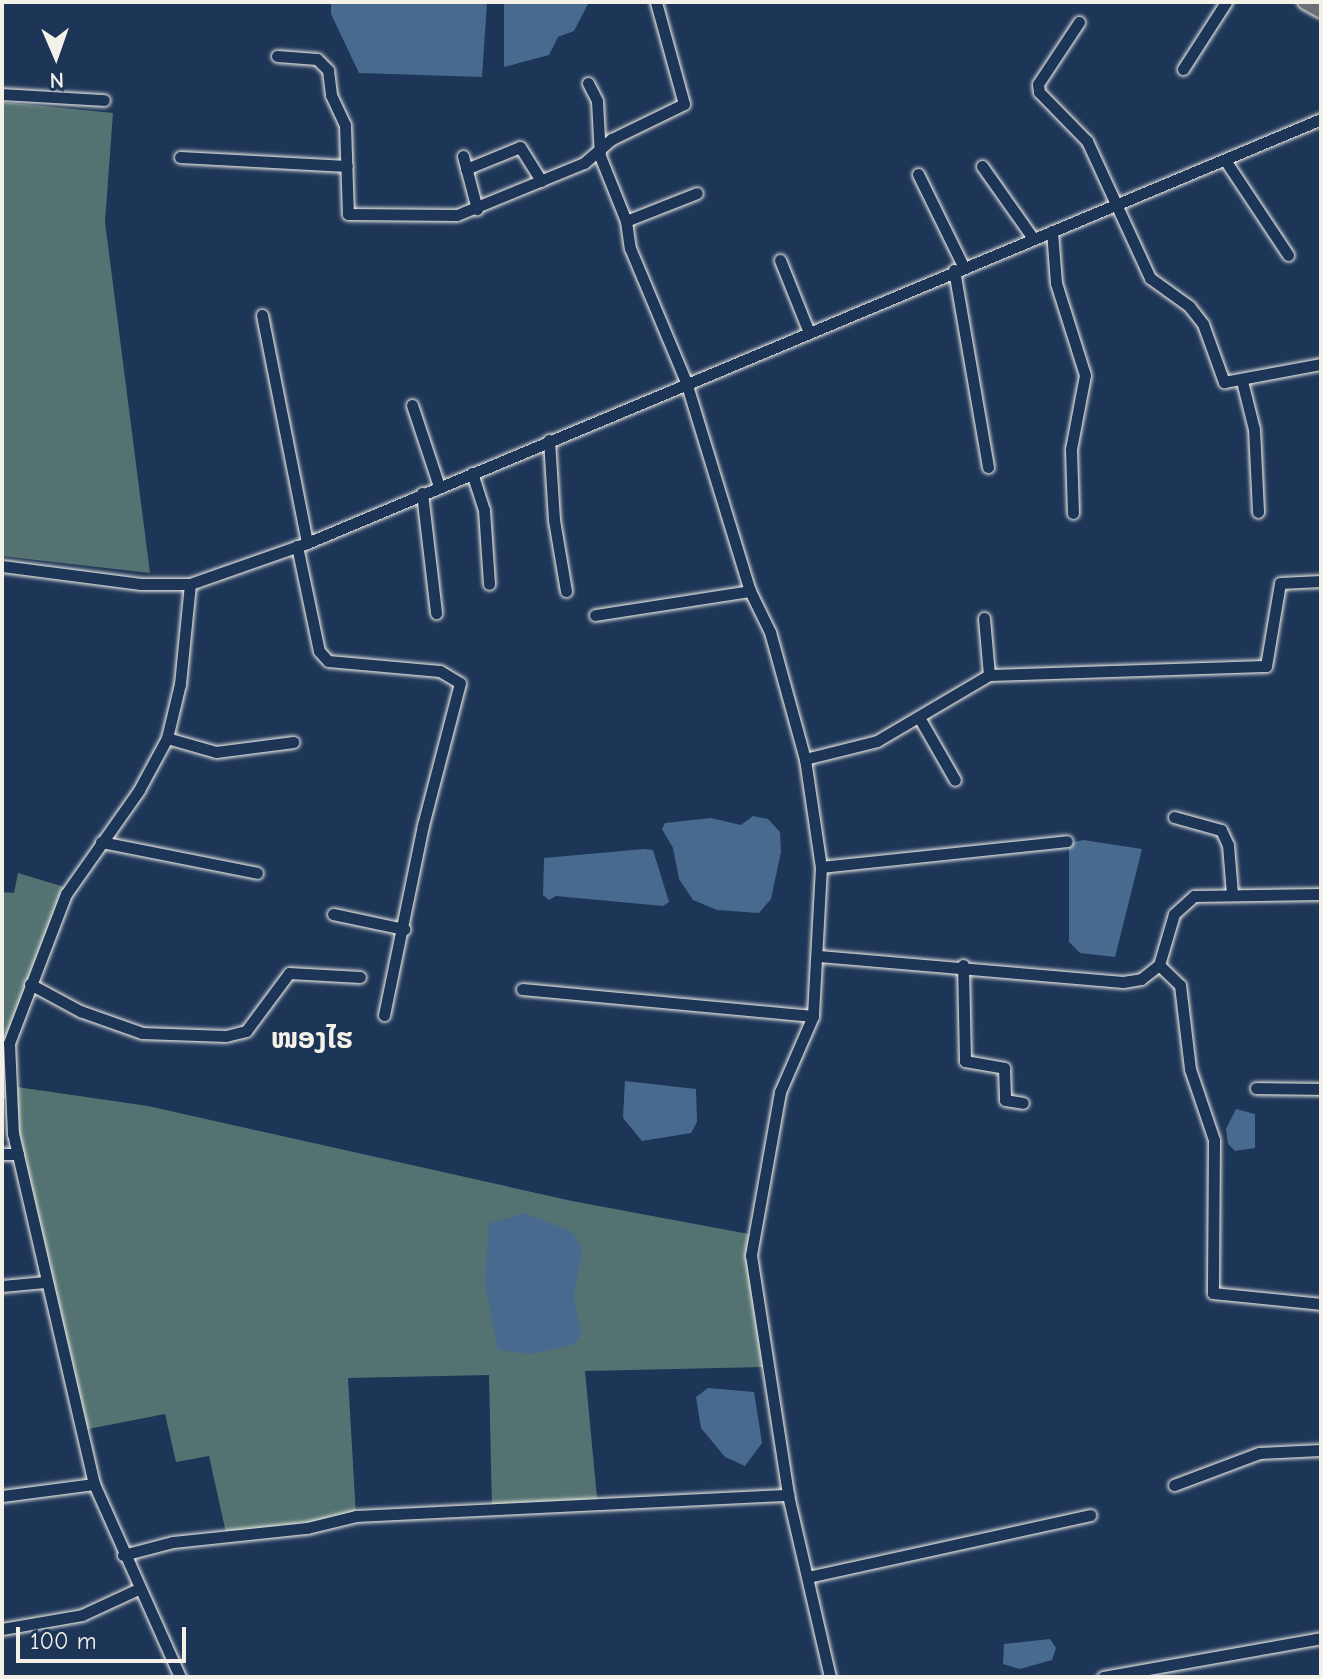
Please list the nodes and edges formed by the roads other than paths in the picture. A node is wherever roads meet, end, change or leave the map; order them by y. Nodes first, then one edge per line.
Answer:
1 (656, 2) edge
2 (1226, 2) edge
3 (1305, 2) edge
4 (1321, 11) edge
5 (1079, 22) dead end
6 (277, 56) dead end
7 (1183, 69) dead end
8 (588, 83) dead end
9 (2, 94) edge
10 (104, 100) dead end
11 (1321, 119) edge
12 (599, 151) junction
13 (463, 156) dead end
14 (180, 157) dead end
15 (1225, 160) junction
16 (347, 166) junction
17 (982, 166) dead end
18 (466, 169) junction
19 (918, 174) dead end
20 (541, 181) junction
21 (697, 193) dead end
22 (1114, 207) junction
23 (477, 209) junction
24 (626, 221) junction
25 (1052, 231) junction
26 (1032, 237) junction
27 (1288, 255) dead end
28 (780, 260) dead end
29 (958, 268) junction
30 (262, 315) dead end
31 (808, 330) junction
32 (1321, 364) edge
33 (1242, 381) junction
34 (686, 382) junction
35 (412, 405) dead end
36 (549, 440) junction
37 (988, 467) dead end
38 (472, 473) junction
39 (439, 486) junction
40 (422, 493) junction
41 (1258, 512) dead end
42 (1073, 513) dead end
43 (302, 544) junction
44 (2, 566) edge
45 (1321, 581) edge
46 (190, 584) junction
47 (489, 584) dead end
48 (566, 591) dead end
49 (750, 591) junction
50 (436, 613) dead end
51 (595, 615) dead end
52 (984, 618) dead end
53 (989, 675) junction
54 (920, 719) junction
55 (167, 738) junction
56 (293, 742) dead end
57 (805, 759) junction
58 (955, 780) dead end
59 (1174, 817) dead end
60 (1067, 841) dead end
61 (101, 842) junction
62 (821, 867) junction
63 (257, 873) dead end
64 (1232, 894) junction
65 (1321, 894) edge
66 (333, 914) dead end
67 (404, 929) junction
68 (819, 956) junction
69 (963, 965) junction
70 (1159, 965) junction
71 (360, 977) dead end
72 (30, 984) junction
73 (522, 989) dead end
74 (384, 1015) dead end
75 (813, 1016) junction
76 (1256, 1088) dead end
77 (1321, 1089) edge
78 (1023, 1103) dead end
79 (2, 1154) edge
80 (18, 1154) junction
81 (45, 1282) junction
82 (2, 1286) edge
83 (1321, 1304) edge
84 (1321, 1450) edge
85 (94, 1484) junction
86 (1174, 1485) dead end
87 (788, 1495) junction
88 (2, 1496) edge
89 (1090, 1515) dead end
90 (123, 1555) junction
91 (808, 1577) junction
92 (138, 1589) junction
93 (2, 1629) edge
94 (1321, 1638) edge
95 (180, 1677) edge
96 (830, 1677) edge
97 (1103, 1677) edge

1 - 12 street
2 - 7 street
3 - 4 main road
5 - 22 street
6 - 16 street
8 - 12 street
9 - 10 street
11 - 15 street
12 - 20 street
12 - 24 street
13 - 18 street
14 - 16 street
15 - 22 street
15 - 27 street
16 - 23 street
17 - 26 street
18 - 20 street
18 - 23 street
19 - 29 street
20 - 23 street
21 - 24 street
22 - 25 street
22 - 33 street
24 - 34 street
25 - 26 street
25 - 42 street
26 - 29 street
28 - 31 street
29 - 31 street
29 - 37 street
30 - 43 street
31 - 34 street
32 - 33 street
33 - 41 street
34 - 36 street
34 - 49 street
35 - 39 street
36 - 38 street
36 - 48 street
38 - 39 street
38 - 47 street
39 - 40 street
40 - 43 street
40 - 50 street
43 - 46 street
43 - 67 street
44 - 46 street
45 - 53 street
46 - 55 street
49 - 51 street
49 - 57 street
52 - 53 street
53 - 54 street
54 - 57 street
54 - 58 street
55 - 56 street
55 - 61 street
57 - 62 street
59 - 64 street
60 - 62 street
61 - 63 street
61 - 72 street
62 - 68 street
64 - 65 street
64 - 70 street
66 - 67 street
67 - 74 street
68 - 69 street
68 - 75 street
69 - 70 street
69 - 78 street
70 - 83 street
71 - 72 street
72 - 80 street
73 - 75 street
75 - 87 street
76 - 77 street
79 - 80 street
80 - 81 street
81 - 82 street
81 - 85 street
84 - 86 street
85 - 88 street
85 - 90 street
87 - 90 street
87 - 91 street
89 - 91 street
90 - 92 street
91 - 96 street
92 - 93 street
92 - 95 street
94 - 97 street

